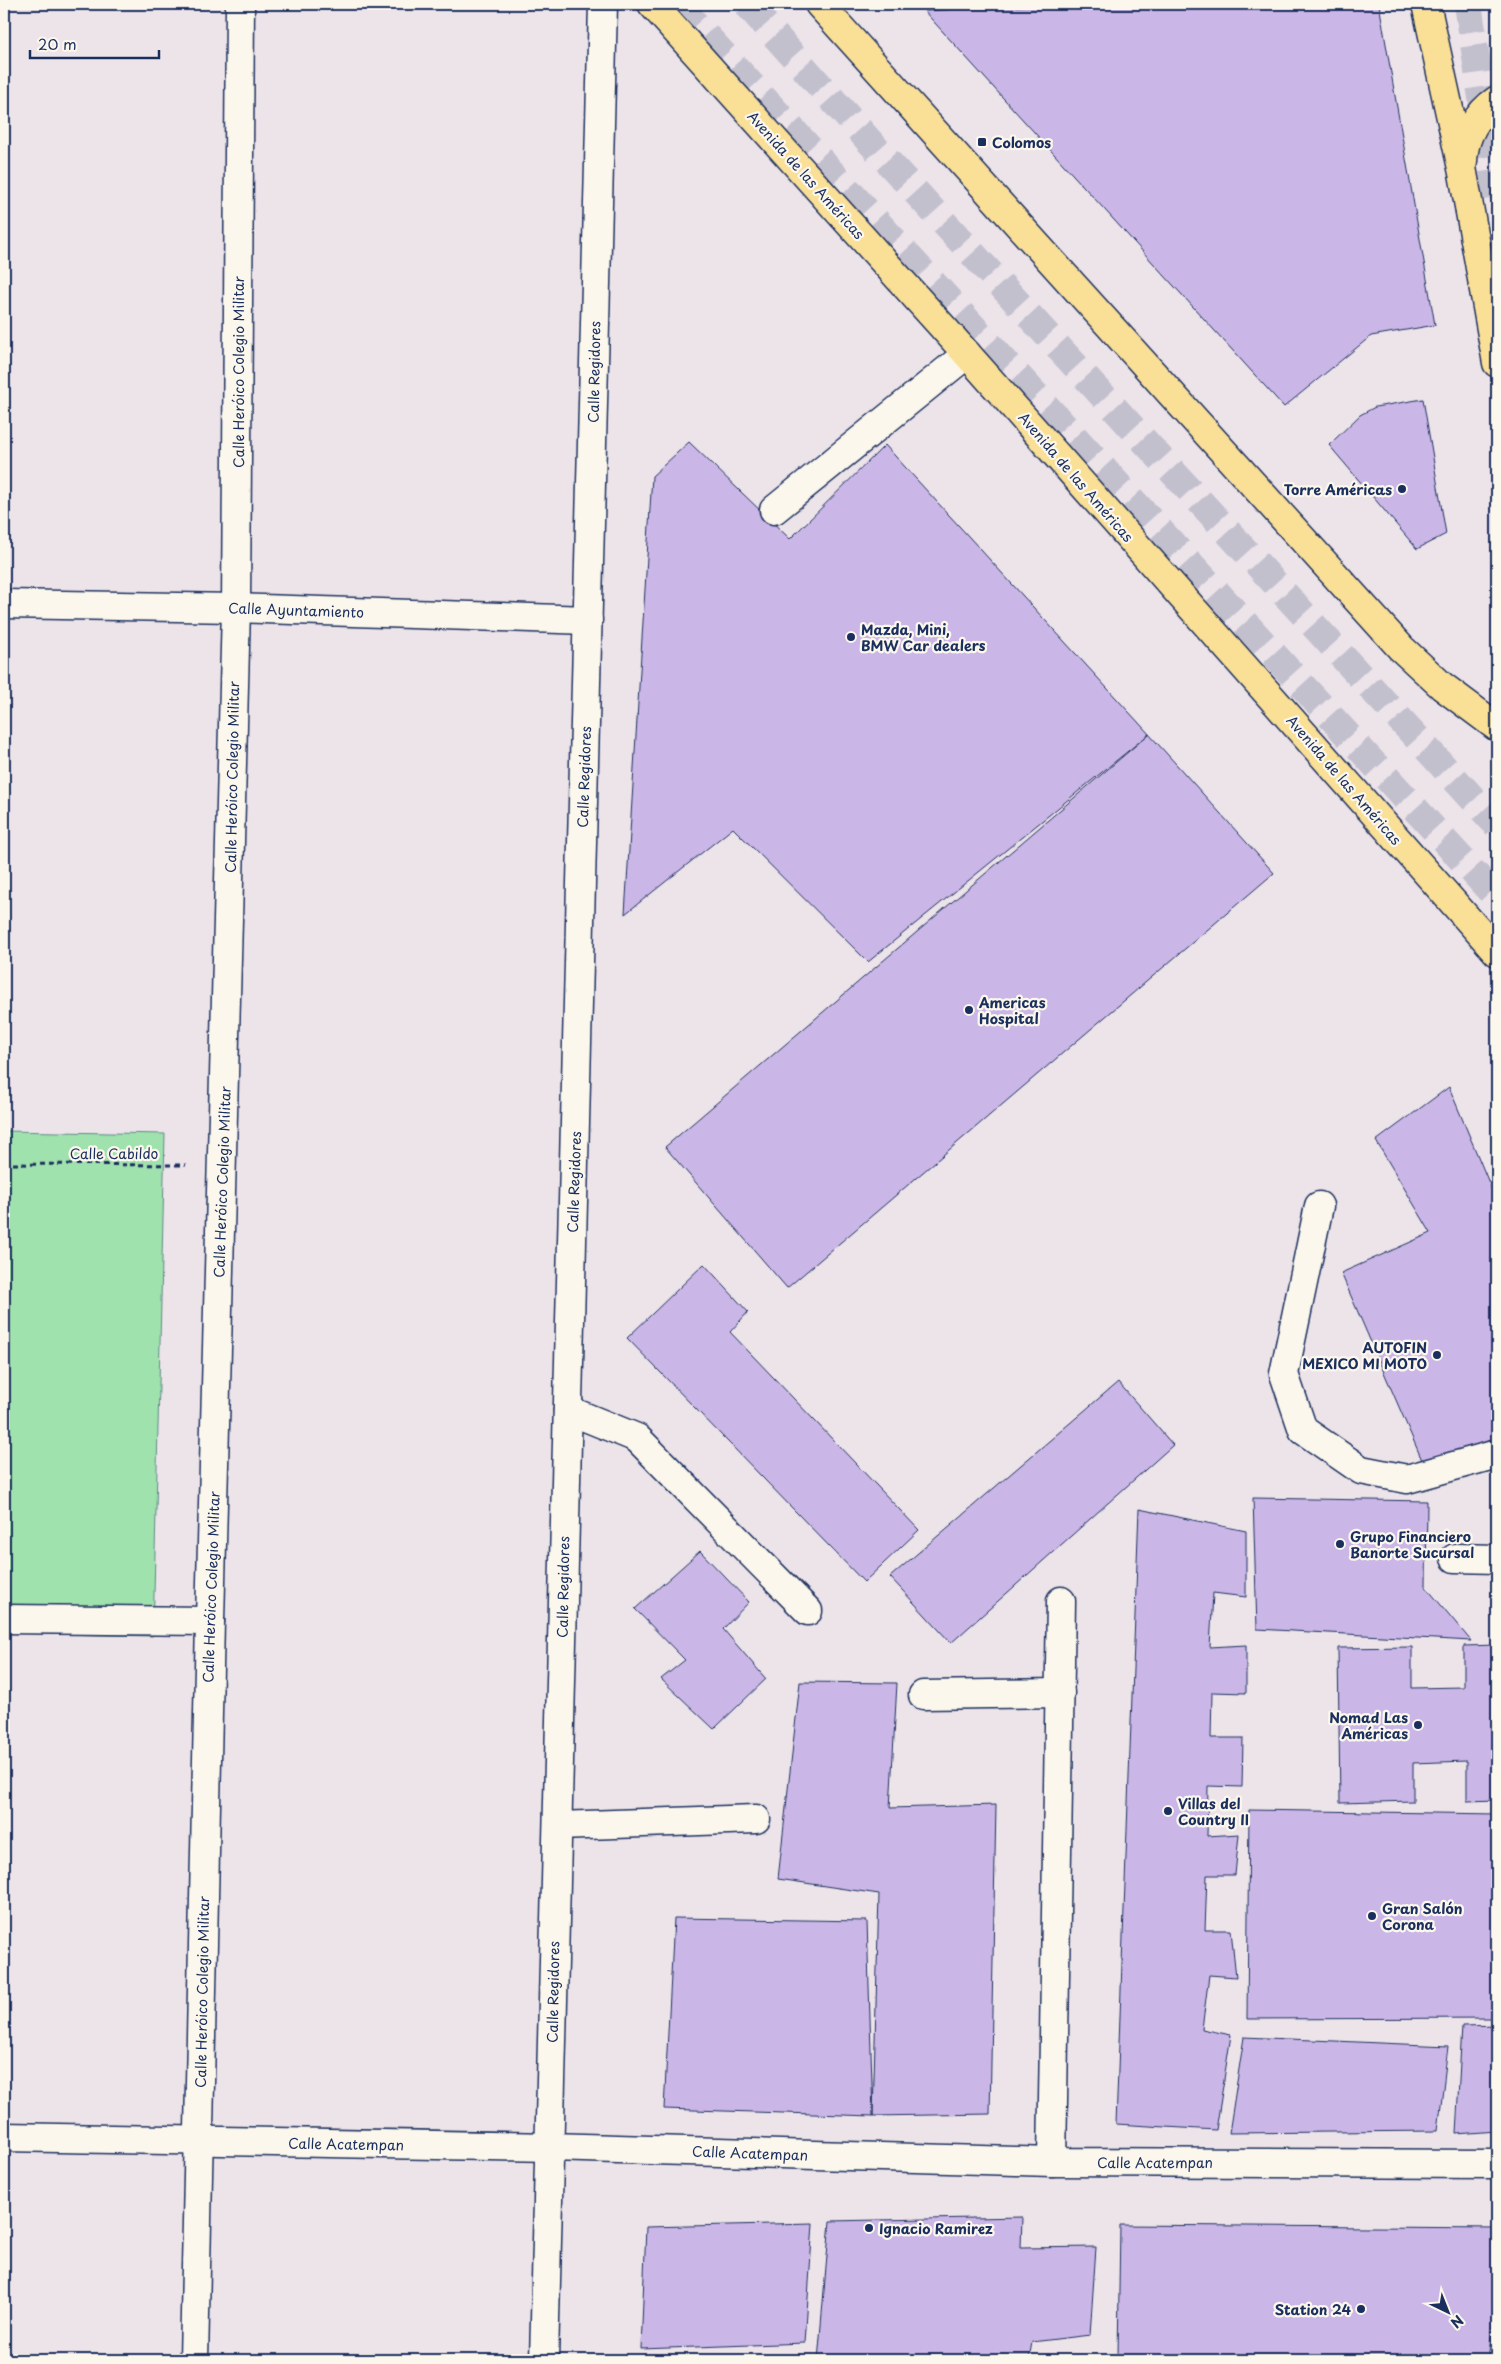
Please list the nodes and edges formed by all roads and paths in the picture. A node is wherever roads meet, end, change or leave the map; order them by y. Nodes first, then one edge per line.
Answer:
1 (240, 4) edge
2 (604, 4) edge
3 (652, 4) edge
4 (819, 4) edge
5 (1426, 4) edge
6 (1497, 100) edge
7 (1463, 173) junction
8 (967, 354) junction
9 (1497, 363) edge
10 (774, 510) dead end
11 (4, 604) edge
12 (236, 608) junction
13 (588, 620) junction
14 (1497, 727) edge
15 (1497, 952) edge
16 (4, 1164) edge
17 (223, 1165) junction
18 (1320, 1206) dead end
19 (568, 1410) junction
20 (1497, 1454) edge
21 (1455, 1558) dead end
22 (1497, 1559) edge
23 (1061, 1601) dead end
24 (808, 1610) dead end
25 (4, 1619) edge
26 (210, 1621) junction
27 (1060, 1693) junction
28 (924, 1695) dead end
29 (756, 1819) dead end
30 (558, 1826) junction
31 (4, 2137) edge
32 (199, 2142) junction
33 (550, 2147) junction
34 (1052, 2162) junction
35 (1497, 2164) edge
36 (194, 2360) edge
37 (544, 2360) edge

1 - 12 street, Calle Heróico Colegio Militar
2 - 13 street, Calle Regidores
3 - 8 main road, Avenida de las Américas
4 - 14 main road
5 - 7 main road
6 - 7 main road
7 - 9 main road
8 - 10 street
8 - 15 main road, Avenida de las Américas
11 - 12 street, Calle Ayuntamiento
12 - 13 street, Calle Ayuntamiento
12 - 17 street, Calle Heróico Colegio Militar
13 - 19 street, Calle Regidores
16 - 17 path, Calle Cabildo
17 - 26 street, Calle Heróico Colegio Militar
18 - 20 street
19 - 24 street
19 - 30 street, Calle Regidores
21 - 22 street
23 - 27 street
25 - 26 street
26 - 32 street, Calle Heróico Colegio Militar
27 - 28 street
27 - 34 street
29 - 30 street
30 - 33 street, Calle Regidores
31 - 32 street, Calle Acatempan
32 - 33 street, Calle Acatempan
32 - 36 street, Calle Heróico Colegio Militar
33 - 34 street, Calle Acatempan
33 - 37 street, Calle Regidores
34 - 35 street, Calle Acatempan

